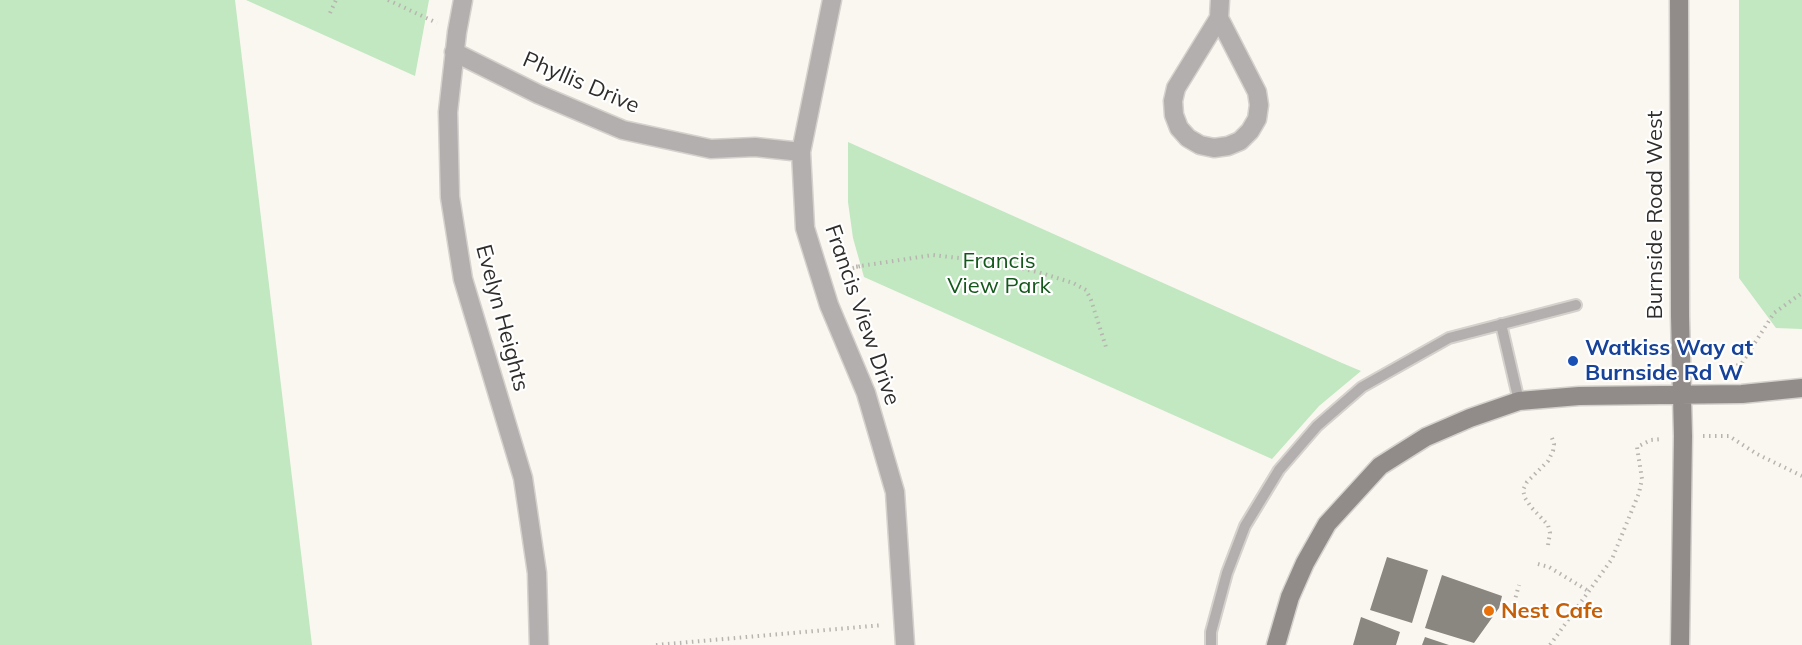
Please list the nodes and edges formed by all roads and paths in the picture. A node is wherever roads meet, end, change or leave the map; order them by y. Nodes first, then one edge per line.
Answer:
1 (336, 0) edge
2 (388, 0) edge
3 (463, 0) edge
4 (832, 0) edge
5 (1678, 0) edge
6 (1220, 9) edge
7 (330, 13) dead end
8 (457, 32) junction
9 (454, 52) junction
10 (801, 152) junction
11 (820, 276) junction
12 (1802, 293) edge
13 (1576, 305) dead end
14 (1502, 324) junction
15 (1106, 347) dead end
16 (1721, 374) dead end
17 (1802, 388) edge
18 (1681, 396) junction
19 (1519, 401) junction
20 (1712, 436) dead end
21 (1552, 438) dead end
22 (1651, 440) dead end
23 (1802, 476) edge
24 (1548, 545) dead end
25 (1538, 564) dead end
26 (1519, 585) dead end
27 (1590, 592) junction
28 (1514, 603) dead end
29 (903, 623) junction
30 (539, 645) edge
31 (656, 645) edge
32 (905, 645) edge
33 (1210, 645) edge
34 (1276, 645) edge
35 (1550, 645) edge
36 (1680, 645) edge

1 - 7 path
2 - 8 path
3 - 8 street, Evelyn Heights
4 - 10 street, Francis View Drive
5 - 18 street, Burnside Road West
6 - 6 street
8 - 9 street, Evelyn Heights
9 - 10 street, Phyllis Drive
9 - 30 street, Evelyn Heights
10 - 11 street, Francis View Drive
11 - 15 path
11 - 29 street, Francis View Drive
12 - 16 path
13 - 14 lane
14 - 19 lane
14 - 33 lane
17 - 18 street
18 - 19 street
18 - 36 street, Burnside Road West
19 - 34 street
20 - 23 path
21 - 24 path
22 - 27 path
25 - 27 path
26 - 28 path
27 - 35 path
29 - 31 path
29 - 32 street, Francis View Drive

